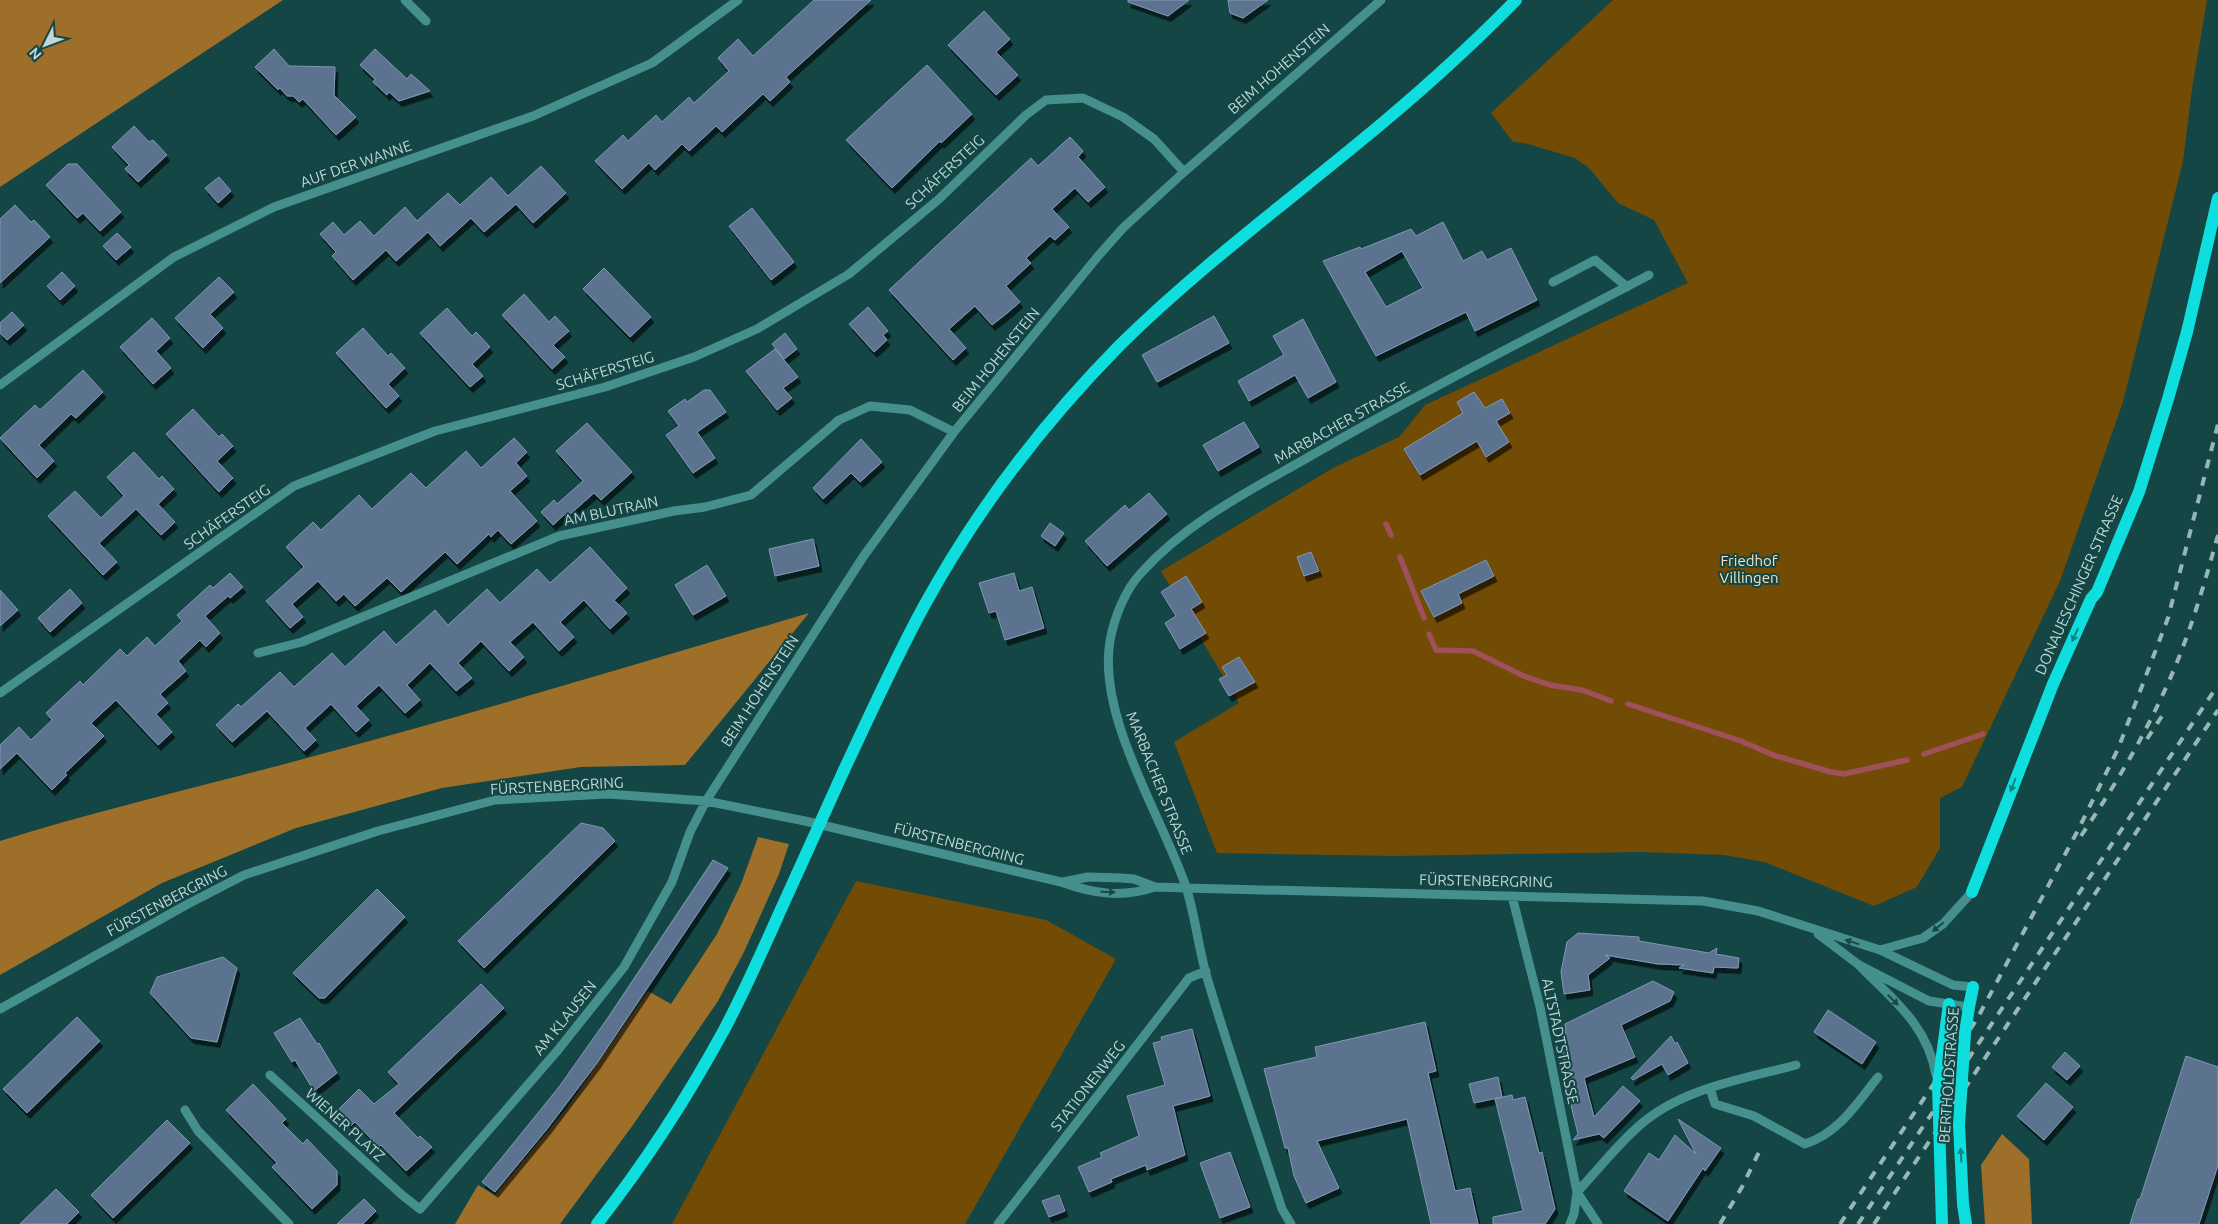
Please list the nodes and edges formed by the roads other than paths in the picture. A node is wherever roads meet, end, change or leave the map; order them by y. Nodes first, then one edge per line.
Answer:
1 (405, 0) edge
2 (738, 0) edge
3 (1381, 0) edge
4 (1516, 0) edge
5 (426, 21) dead end
6 (1184, 172) junction
7 (2218, 198) edge
8 (1649, 275) dead end
9 (1553, 282) dead end
10 (1627, 287) junction
11 (0, 385) edge
12 (954, 432) junction
13 (258, 653) dead end
14 (0, 693) edge
15 (706, 801) junction
16 (1061, 882) junction
17 (1155, 887) junction
18 (1186, 888) junction
19 (1972, 892) joint
20 (1512, 896) junction
21 (1812, 930) junction
22 (1880, 950) junction
23 (1859, 965) junction
24 (1206, 972) junction
25 (1973, 987) joint
26 (1949, 1004) junction
27 (1969, 1007) junction
28 (0, 1009) edge
29 (1796, 1066) dead end
30 (270, 1075) dead end
31 (1878, 1077) dead end
32 (1938, 1085) junction
33 (1710, 1088) junction
34 (185, 1110) dead end
35 (1577, 1192) junction
36 (402, 1195) joint
37 (289, 1224) edge
38 (597, 1224) edge
39 (998, 1224) edge
40 (1291, 1224) edge
41 (1570, 1224) edge
42 (1598, 1224) edge
43 (1942, 1224) edge
44 (1966, 1224) edge

1 - 5 street
2 - 11 street, AUF DER WANNE
3 - 6 street, BEIM HOHENSTEIN
4 - 38 main road, bridge
6 - 12 street, BEIM HOHENSTEIN
6 - 14 street, SCHÄFERSTEIG
7 -> 19 main road, DONAUESCHINGER STRASSE
8 - 10 street, MARBACHER STRASSE
9 - 10 street
10 - 18 street, MARBACHER STRASSE
12 - 13 street, AM BLUTRAIN
12 - 15 street, BEIM HOHENSTEIN
15 - 16 street, FÜRSTENBERGRING
15 - 28 street, FÜRSTENBERGRING
15 - 36 street, AM KLAUSEN
16 - 17 street, FÜRSTENBERGRING
16 -> 17 street, FÜRSTENBERGRING
17 - 18 street, FÜRSTENBERGRING
18 - 20 street, FÜRSTENBERGRING
18 - 24 street, MARBACHER STRASSE
19 -> 22 street
20 - 21 street, FÜRSTENBERGRING
20 - 35 street, ALTSTADTSTRASSE
22 -> 21 street
21 - 23 street
22 - 25 street
23 - 26 street, bridge
23 -> 32 street, bridge
24 - 39 street, STATIONENWEG
24 - 40 street, MARBACHER STRASSE
25 - 27 main road, BERTHOLDSTRASSE
26 - 27 street
26 - 32 main road, BERTHOLDSTRASSE, bridge
44 -> 27 main road, BERTHOLDSTRASSE, bridge
29 - 33 street
30 - 36 street, WIENER PLATZ
31 - 33 street
32 - 43 main road, BERTHOLDSTRASSE, bridge
33 - 35 street
34 - 37 street
35 - 41 street, ALTSTADTSTRASSE
35 - 42 street

